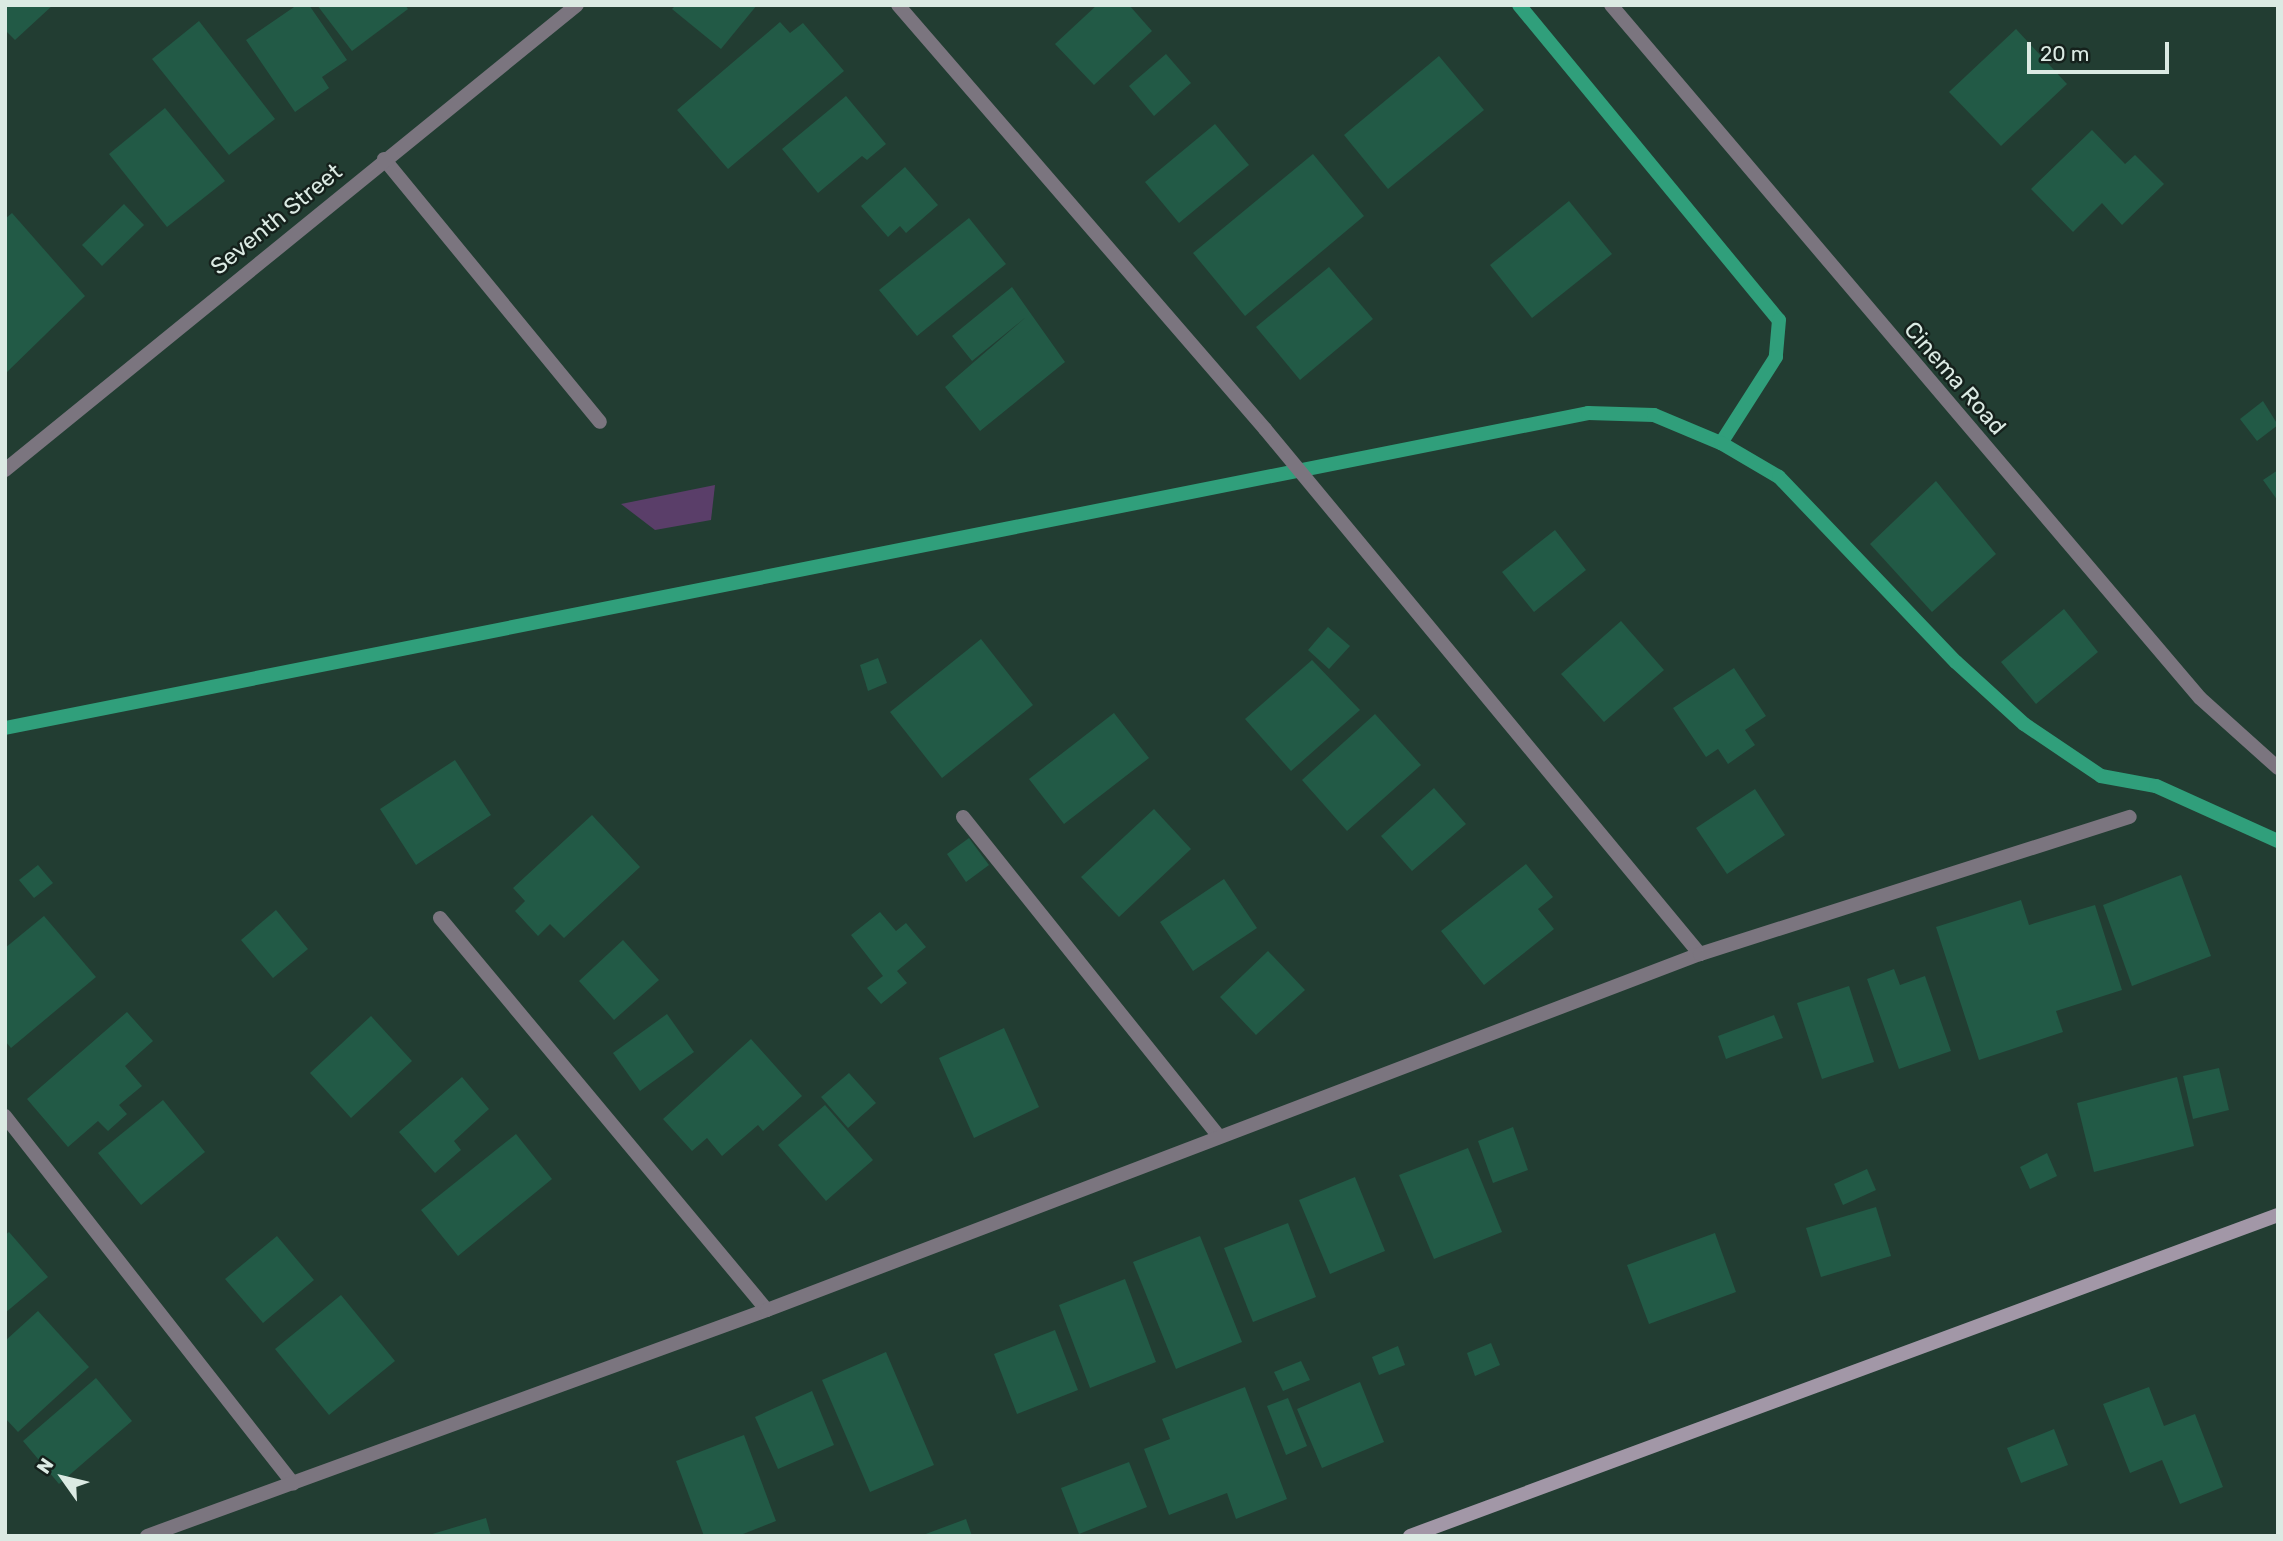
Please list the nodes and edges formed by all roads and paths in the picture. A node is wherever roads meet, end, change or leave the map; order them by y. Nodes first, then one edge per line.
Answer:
1 (577, 5) edge
2 (898, 5) edge
3 (1611, 5) edge
4 (384, 159) junction
5 (600, 422) dead end
6 (5, 470) edge
7 (2278, 768) edge
8 (964, 817) dead end
9 (2130, 817) dead end
10 (440, 918) dead end
11 (1700, 954) junction
12 (5, 1116) edge
13 (1219, 1136) junction
14 (2278, 1214) edge
15 (766, 1310) junction
16 (293, 1483) junction
17 (147, 1536) edge
18 (1410, 1536) edge

1 - 4 street, Seventh Street
2 - 11 street
3 - 7 street, Cinema Road
4 - 5 street
4 - 6 street, Seventh Street
8 - 13 street
9 - 11 street
10 - 15 street
11 - 13 street
12 - 16 street
13 - 15 street
14 - 18 main road
15 - 16 street
16 - 17 street

